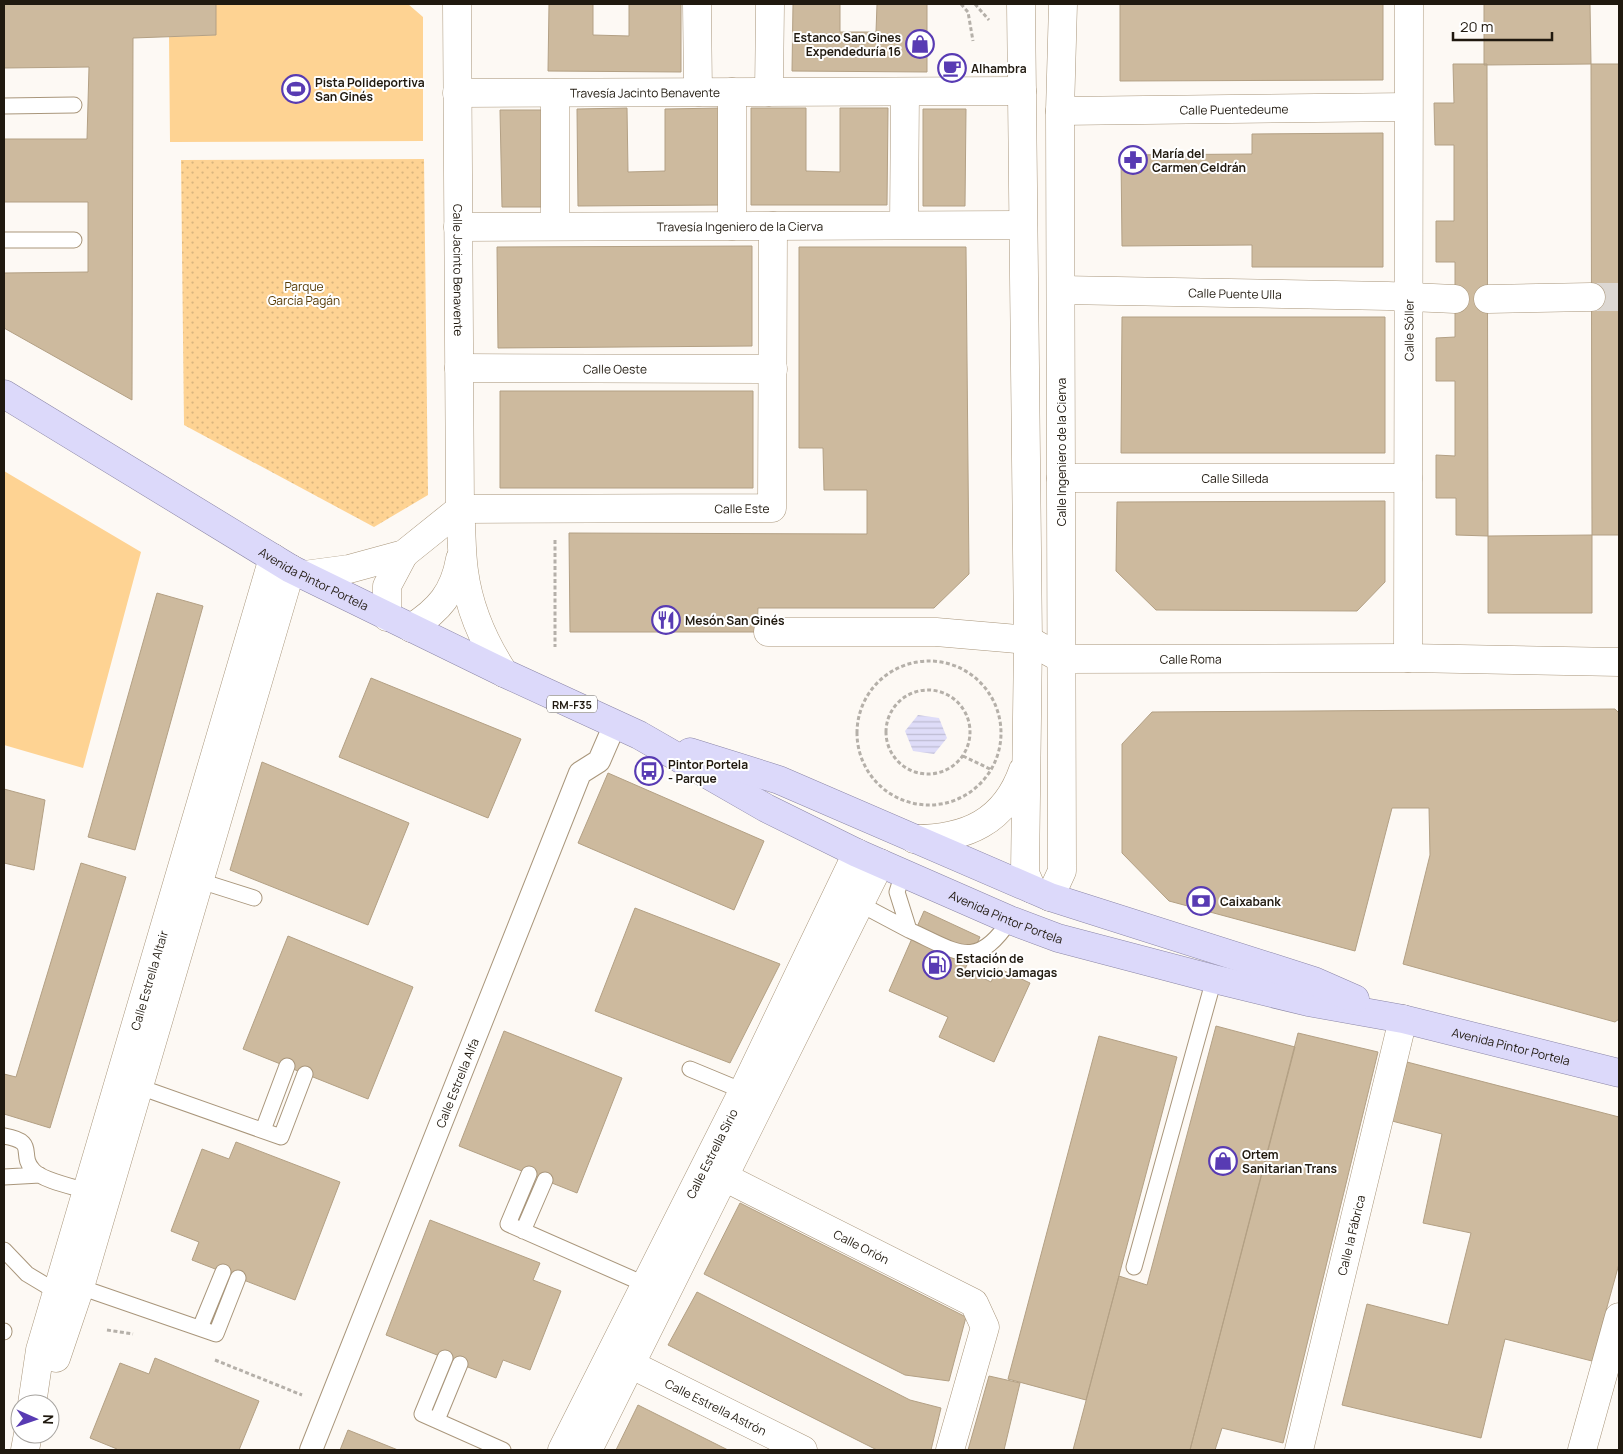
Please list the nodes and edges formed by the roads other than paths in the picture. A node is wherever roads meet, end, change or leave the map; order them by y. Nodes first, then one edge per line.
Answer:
1 (457, 4) edge
2 (697, 4) edge
3 (770, 4) edge
4 (1021, 4) edge
5 (1063, 4) edge
6 (1409, 4) edge
7 (1022, 91) junction
8 (555, 92) junction
9 (698, 92) junction
10 (732, 92) junction
11 (769, 92) junction
12 (905, 92) junction
13 (457, 93) junction
14 (4, 106) edge
15 (74, 106) dead end
16 (1408, 107) junction
17 (1060, 111) junction
18 (904, 225) junction
19 (1023, 225) junction
20 (555, 226) junction
21 (732, 226) junction
22 (773, 226) junction
23 (458, 227) junction
24 (4, 240) edge
25 (74, 240) dead end
26 (1061, 290) junction
27 (1408, 297) junction
28 (1591, 297) tunnel mouth
29 (1455, 299) dead end
30 (1488, 299) dead end
31 (459, 368) junction
32 (773, 369) junction
33 (4, 394) edge
34 (1061, 478) junction
35 (1408, 478) junction
36 (460, 509) junction
37 (463, 537) junction
38 (404, 554) junction
39 (289, 567) junction
40 (399, 623) junction
41 (768, 632) dead end
42 (1028, 640) junction
43 (1408, 658) junction
44 (1062, 659) junction
45 (1619, 662) edge
46 (504, 673) junction
47 (615, 724) junction
48 (639, 735) junction
49 (1025, 764) junction
50 (914, 839) junction
51 (880, 863) junction
52 (189, 877) junction
53 (1041, 896) junction
54 (254, 898) dead end
55 (860, 904) junction
56 (1010, 920) junction
57 (909, 930) junction
58 (1206, 977) junction
59 (1403, 1019) junction
60 (287, 1066) dead end
61 (690, 1069) dead end
62 (306, 1074) dead end
63 (1619, 1074) edge
64 (129, 1083) junction
65 (753, 1095) junction
66 (263, 1130) junction
67 (4, 1136) edge
68 (529, 1174) dead end
69 (40, 1175) junction
70 (4, 1177) edge
71 (724, 1177) junction
72 (545, 1180) dead end
73 (98, 1190) junction
74 (523, 1231) junction
75 (4, 1250) edge
76 (1134, 1268) dead end
77 (223, 1272) dead end
78 (238, 1278) dead end
79 (655, 1289) junction
80 (69, 1290) junction
81 (1619, 1316) edge
82 (200, 1328) junction
83 (445, 1358) dead end
84 (460, 1364) dead end
85 (630, 1364) junction
86 (33, 1394) edge
87 (43, 1394) edge
88 (438, 1420) junction
89 (311, 1450) edge
90 (503, 1450) edge
91 (562, 1450) edge
92 (588, 1450) edge
93 (803, 1450) edge
94 (950, 1450) edge
95 (1299, 1450) edge
96 (1582, 1450) edge

1 - 13 street, Calle Jacinto Benavente
2 - 9 street
3 - 11 street
4 - 7 street
5 - 17 street, Calle Ingeniero de la Cierva
6 - 16 street, Calle Sóller
7 - 12 street, Travesía Jacinto Benavente
7 - 19 street
8 - 9 street, Travesía Jacinto Benavente
8 - 13 street, Travesía Jacinto Benavente
8 - 20 street, Travesía Jacinto Benavente
9 - 10 street, Travesía Jacinto Benavente
10 - 11 street, Travesía Jacinto Benavente
10 - 21 street, Travesía Jacinto Benavente
11 - 12 street, Travesía Jacinto Benavente
12 - 18 street
13 - 23 street, Calle Jacinto Benavente
14 - 15 lane
16 - 17 street, Calle Puentedeume
16 - 27 street, Calle Sóller
17 - 26 street, Calle Ingeniero de la Cierva
18 - 19 street, Travesía Ingeniero de la Cierva
18 - 22 street, Travesía Ingeniero de la Cierva
19 - 42 street
20 - 21 street, Travesía Ingeniero de la Cierva
20 - 23 street, Travesía Ingeniero de la Cierva
21 - 22 street, Travesía Ingeniero de la Cierva
22 - 32 street, Calle Este
23 - 31 street, Calle Jacinto Benavente
24 - 25 lane
26 - 27 street, Calle Puente Ulla
26 - 34 street, Calle Ingeniero de la Cierva
27 - 29 street, Calle Puente Ulla
27 - 35 street, Calle Sóller
28 - 30 street
31 - 32 street, Calle Oeste
31 - 36 street, Calle Jacinto Benavente
32 - 36 street, Calle Este
33 - 39 main road, Avenida Pintor Portela
34 - 35 street, Calle Silleda
34 - 44 street, Calle Ingeniero de la Cierva
35 - 43 street, Calle Sóller
36 - 37 street, Calle Jacinto Benavente
36 - 38 street
37 - 40 street, Calle Jacinto Benavente
37 - 46 street, Calle Jacinto Benavente
38 - 39 street
38 - 40 street
39 - 40 main road, Avenida Pintor Portela
39 - 52 street, Calle Estrella Altair
40 - 46 main road, Avenida Pintor Portela
41 - 42 street, Calle Roma
42 - 44 street, Calle Roma
42 - 49 street
43 - 44 street, Calle Roma
43 - 45 street, Calle Roma
44 - 53 street, Calle Ingeniero de la Cierva
46 - 47 main road, Avenida Pintor Portela / RM-F35
47 - 48 main road, Avenida Pintor Portela / RM-F35
47 - 89 street, Calle Estrella Alfa
48 - 50 main road, Avenida Pintor Portela
48 - 51 main road, Avenida Pintor Portela
49 - 50 street
49 - 53 street
50 - 53 main road, Avenida Pintor Portela
51 - 53 main road
51 - 55 street, Calle Estrella Sirio
51 - 56 main road, Avenida Pintor Portela
51 - 57 lane
51 - 65 street, Calle Estrella Sirio
52 - 54 lane
52 - 64 street, Calle Estrella Altair
53 - 58 main road
53 - 59 main road, Avenida Pintor Portela
55 - 57 lane
55 - 65 street, Calle Estrella Sirio
56 - 57 lane
56 - 58 main road, Avenida Pintor Portela
58 - 59 main road, Avenida Pintor Portela
58 - 76 lane
59 - 63 main road, Avenida Pintor Portela
59 - 95 street, Calle la Fábrica
60 - 66 lane
61 - 65 lane
62 - 66 lane
64 - 66 lane
64 - 73 street, Calle Estrella Altair
65 - 71 street, Calle Estrella Sirio
65 - 79 street, Calle Estrella Sirio
67 - 69 lane
68 - 74 lane
69 - 70 lane
69 - 73 lane
71 - 79 street, Calle Estrella Sirio
71 - 94 street, Calle Orión
72 - 74 lane
73 - 80 street, Calle Estrella Altair
74 - 79 lane
75 - 80 lane
77 - 82 lane
78 - 82 lane
79 - 85 street, Calle Estrella Sirio
79 - 91 street, Calle Estrella Sirio
80 - 82 lane
80 - 86 street, Calle Estrella Altair
80 - 87 street, Calle Estrella Altair
81 - 96 street
83 - 88 lane
84 - 88 lane
85 - 92 street, Calle Estrella Sirio
85 - 93 street, Calle Estrella Astrón
88 - 90 lane

